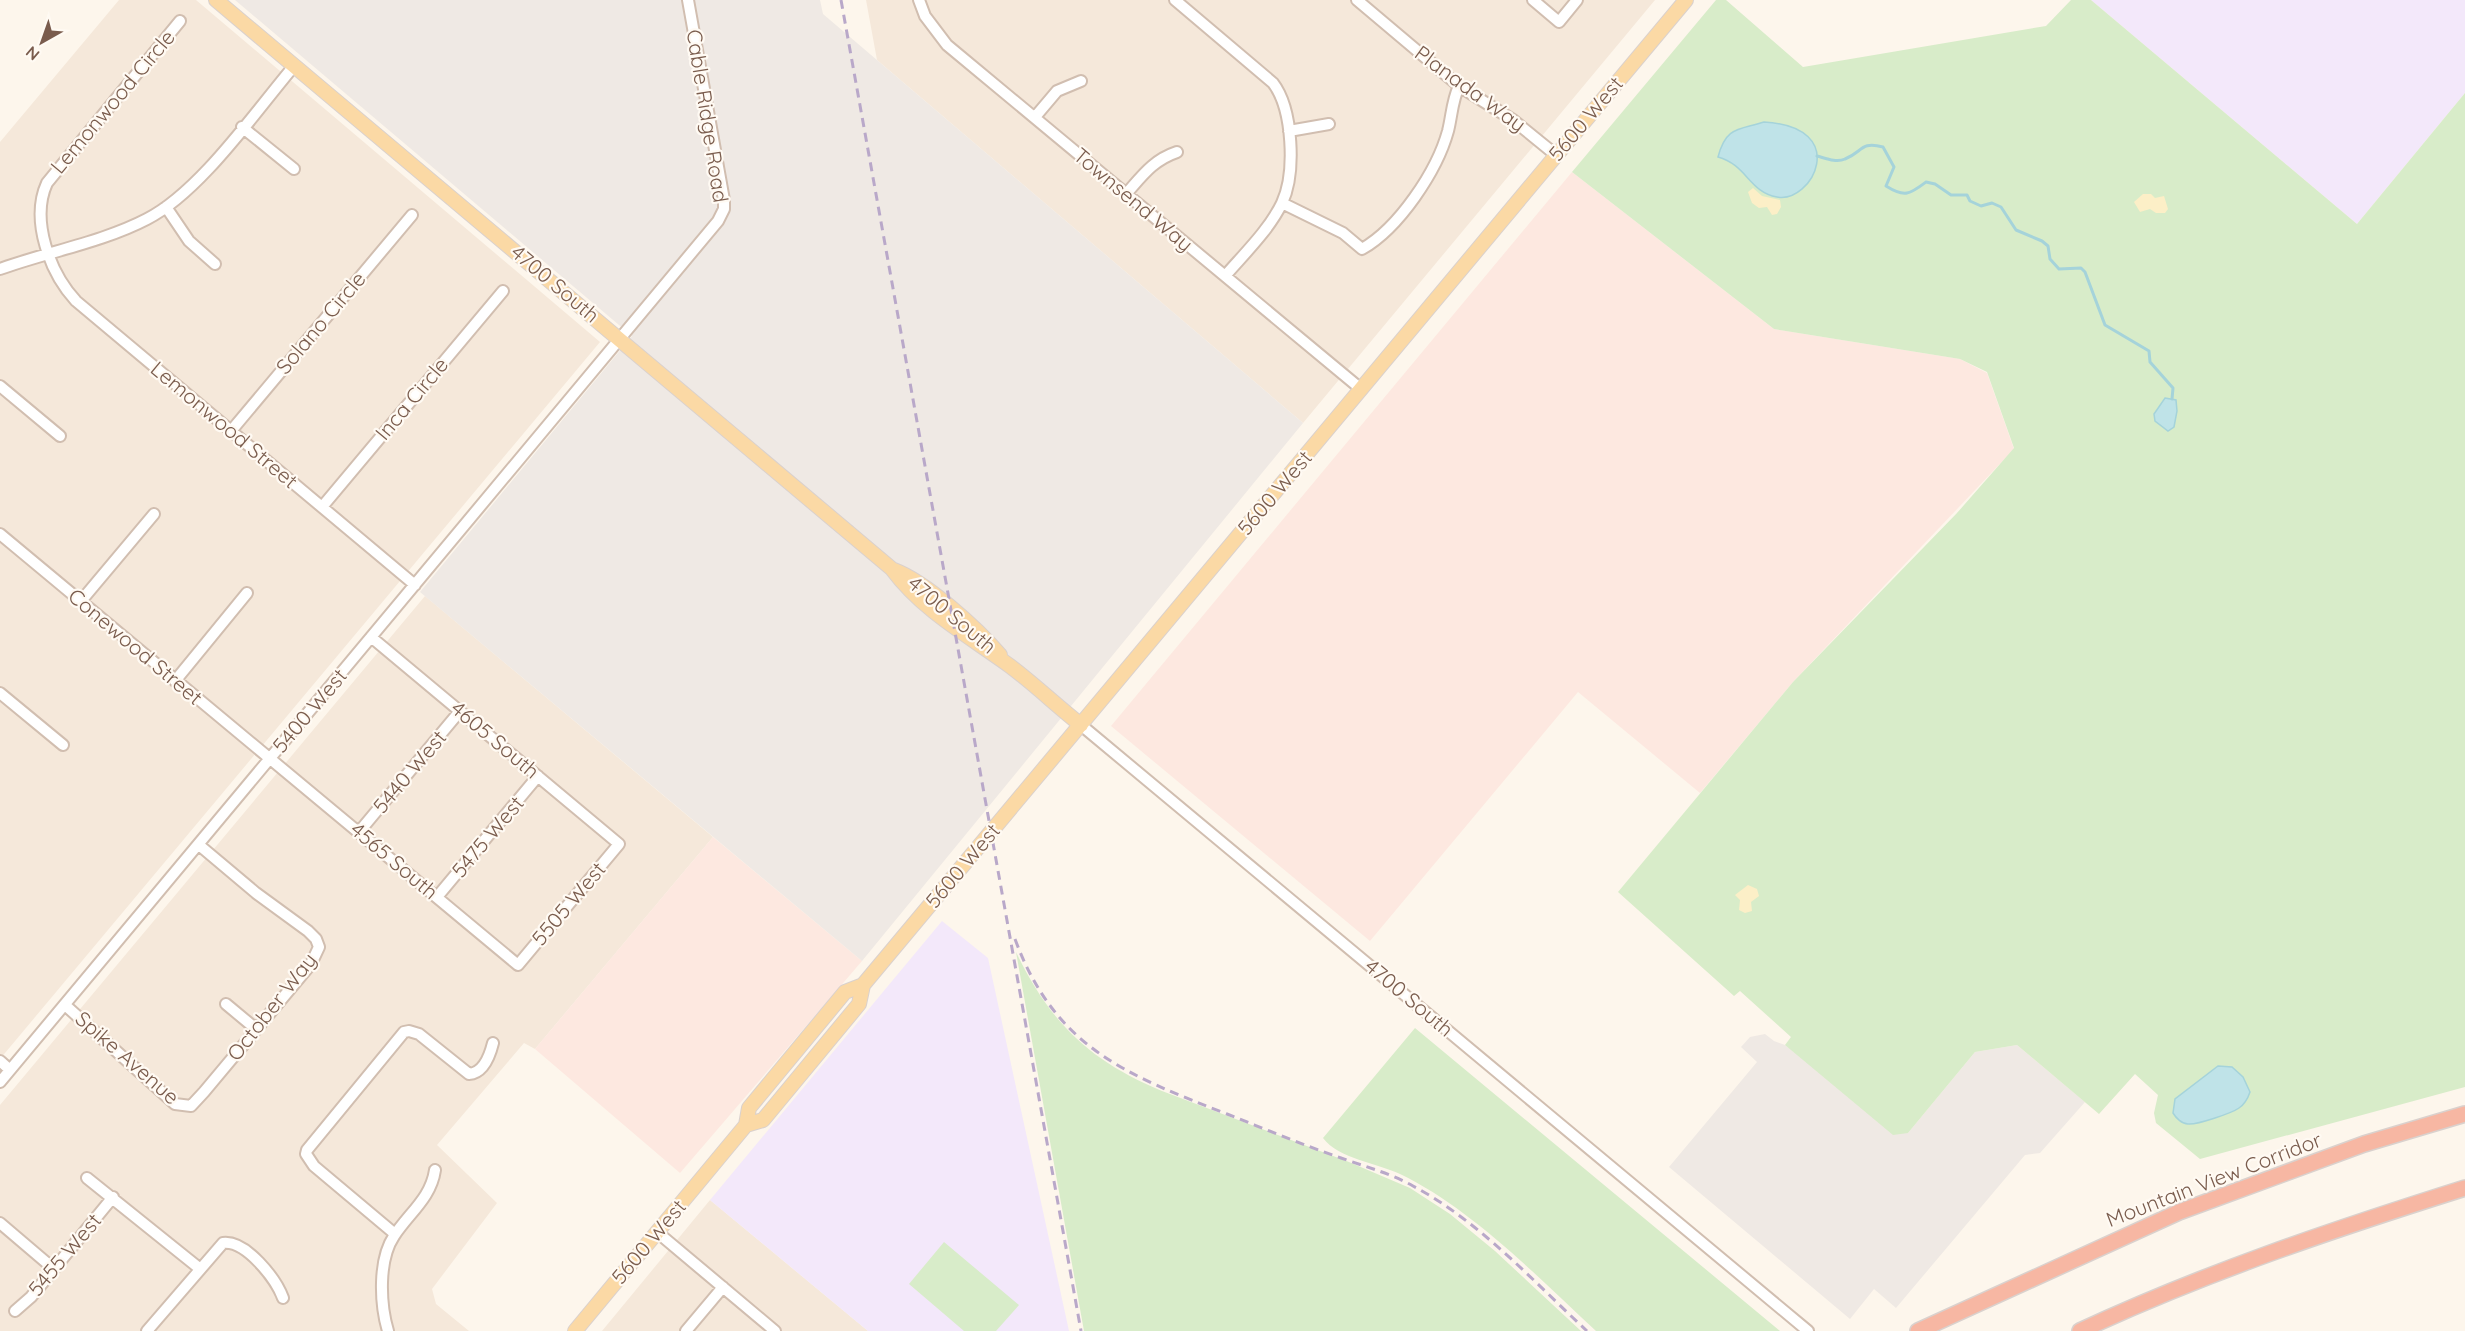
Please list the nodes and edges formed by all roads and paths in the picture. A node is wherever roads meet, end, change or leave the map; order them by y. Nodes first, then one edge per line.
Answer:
1 (216, 0) edge
2 (688, 0) edge
3 (919, 0) edge
4 (1175, 0) edge
5 (1357, 0) edge
6 (1533, 0) edge
7 (1577, 0) edge
8 (1686, 0) edge
9 (180, 21) dead end
10 (294, 66) junction
11 (1081, 81) dead end
12 (1459, 86) junction
13 (1035, 117) junction
14 (1329, 124) dead end
15 (242, 127) junction
16 (1289, 130) junction
17 (1177, 152) dead end
18 (1556, 155) junction
19 (294, 169) dead end
20 (1126, 194) junction
21 (1282, 203) junction
22 (166, 207) junction
23 (412, 215) dead end
24 (49, 253) junction
25 (215, 264) dead end
26 (0, 269) edge
27 (1225, 276) junction
28 (503, 291) dead end
29 (619, 338) junction
30 (0, 386) edge
31 (1361, 389) junction
32 (231, 431) junction
33 (60, 436) dead end
34 (322, 507) junction
35 (154, 514) dead end
36 (0, 534) edge
37 (415, 585) junction
38 (248, 593) dead end
39 (81, 601) junction
40 (371, 637) junction
41 (175, 681) junction
42 (1, 695) edge
43 (460, 711) junction
44 (1081, 725) junction
45 (63, 745) dead end
46 (271, 758) junction
47 (538, 776) junction
48 (359, 832) junction
49 (199, 844) junction
50 (619, 844) joint
51 (437, 897) junction
52 (518, 965) joint
53 (226, 1004) dead end
54 (65, 1005) junction
55 (256, 1029) junction
56 (493, 1043) dead end
57 (0, 1061) edge
58 (10, 1070) junction
59 (0, 1082) edge
60 (191, 1106) joint
61 (2465, 1114) edge
62 (435, 1170) dead end
63 (87, 1178) dead end
64 (2465, 1188) edge
65 (113, 1197) junction
66 (0, 1223) edge
67 (657, 1232) junction
68 (395, 1234) junction
69 (199, 1268) junction
70 (54, 1269) junction
71 (723, 1287) junction
72 (283, 1298) dead end
73 (15, 1311) dead end
74 (147, 1331) edge
75 (388, 1331) edge
76 (575, 1331) edge
77 (686, 1331) edge
78 (775, 1331) edge
79 (1808, 1331) edge
80 (1918, 1331) edge
81 (2080, 1331) edge

1 - 10 main road, 4700 South
2 - 29 street, Cable Ridge Road
3 - 13 street, Townsend Way
4 - 16 street
5 - 12 street, Planada Way
6 - 7 street
8 - 18 main road, 5600 West
9 - 24 street, Lemonwood Circle
10 - 15 street
10 - 29 main road, 4700 South
11 - 13 street
12 - 18 street, Planada Way
12 - 21 street
13 - 20 street, Townsend Way
14 - 16 street
15 - 19 street
15 - 22 street
16 - 21 street
17 - 20 street
18 - 31 main road, 5600 West
20 - 27 street, Townsend Way
21 - 27 street
22 - 24 street
22 - 25 street
23 - 32 street, Solano Circle
24 - 26 street
24 - 32 street, Lemonwood Street
27 - 31 street, Townsend Way
28 - 34 street, Inca Circle
29 - 37 street, 5400 West
29 - 44 main road, 4700 South
30 - 33 street
31 - 44 main road, 5600 West
32 - 34 street, Lemonwood Street
34 - 37 street, Lemonwood Street
35 - 39 street
36 - 39 street, Conewood Street
37 - 40 street, 5400 West
38 - 41 street
39 - 41 street, Conewood Street
40 - 43 street, 4605 South
40 - 46 street, 5400 West
41 - 46 street, Conewood Street
42 - 45 street
43 - 47 street, 4605 South
43 - 48 street, 5440 West
44 - 67 main road, 5600 West
44 - 79 street, 4700 South
46 - 48 street, 4565 South
46 - 49 street, 5400 West
47 - 50 street, 4605 South
47 - 51 street, 5475 West
48 - 51 street, 4565 South
49 - 54 street, 5400 West
49 - 55 street, October Way
50 - 52 street, 5505 West
51 - 52 street, 4565 South
53 - 55 street
54 - 58 street, 5400 West
54 - 60 street, Spike Avenue
55 - 60 street, October Way
56 - 68 street
57 - 58 street
58 - 59 street, 5400 West
61 - 80 highway, Mountain View Corridor
62 - 68 street
63 - 65 street
64 - 81 highway
65 - 69 street
65 - 70 street, 5455 West
66 - 70 street
67 - 71 street
67 - 76 main road, 5600 West
68 - 75 street
69 - 72 street
69 - 74 street
70 - 73 street, 5455 West
71 - 77 street
71 - 78 street

